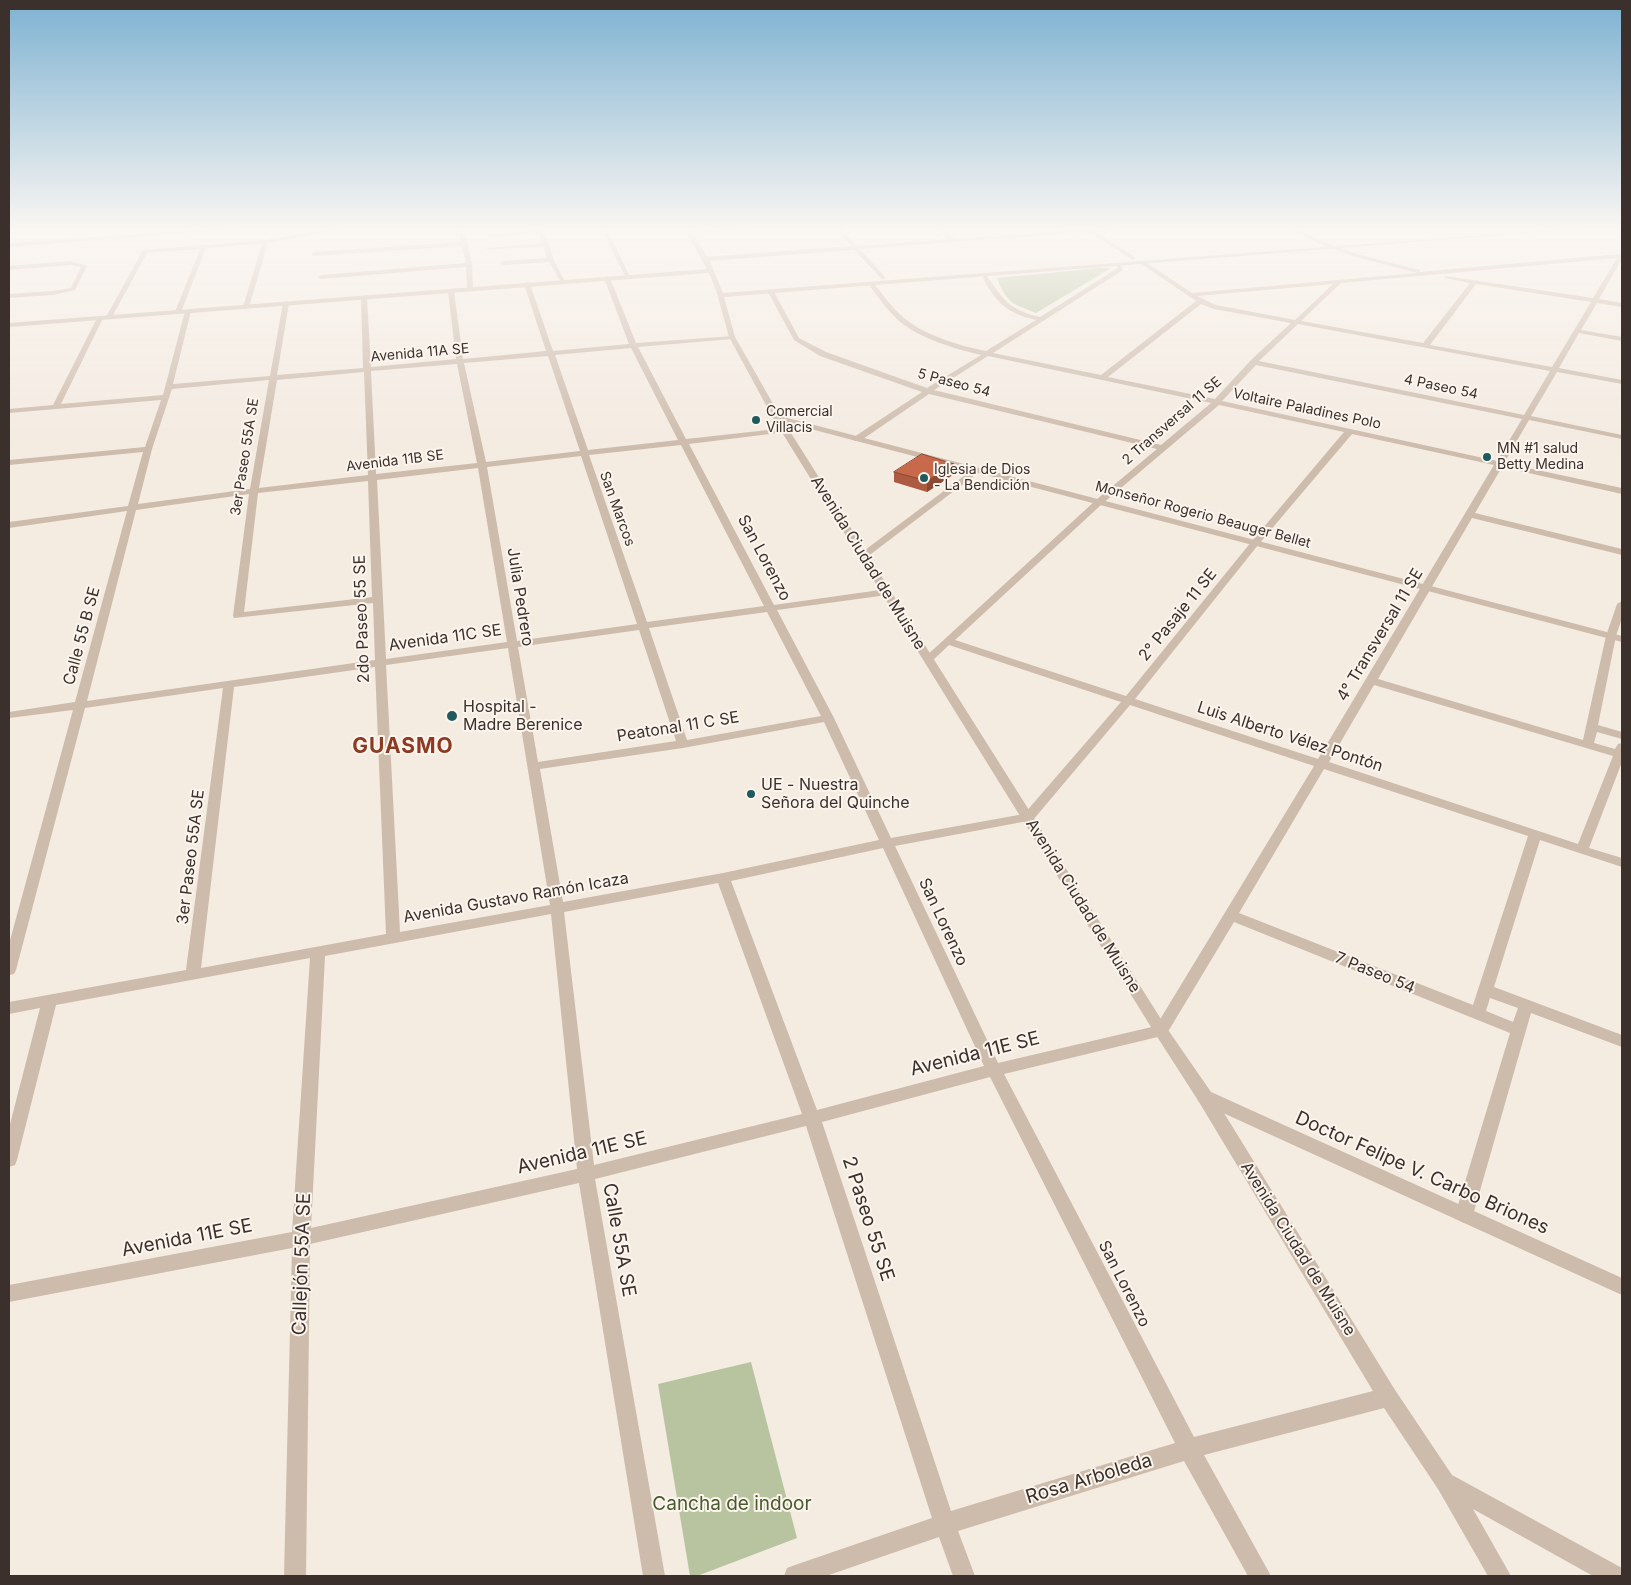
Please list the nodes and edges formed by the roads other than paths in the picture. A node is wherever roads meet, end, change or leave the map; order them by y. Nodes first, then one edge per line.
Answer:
1 (118, 301) edge
2 (182, 301) edge
3 (248, 301) edge
4 (318, 301) edge
5 (364, 301) edge
6 (452, 301) edge
7 (533, 301) edge
8 (616, 301) edge
9 (722, 301) edge
10 (776, 301) edge
11 (885, 301) edge
12 (1000, 301) edge
13 (1070, 301) edge
14 (1200, 301) joint
15 (1318, 301) edge
16 (1460, 301) edge
17 (1594, 301) edge
18 (1600, 301) edge
19 (286, 303) junction
20 (1622, 305) edge
21 (246, 307) junction
22 (188, 311) junction
23 (178, 312) junction
24 (109, 317) junction
25 (100, 318) junction
26 (1040, 319) junction
27 (1295, 322) junction
28 (9, 325) edge
29 (1577, 332) junction
30 (732, 337) junction
31 (1622, 339) edge
32 (1425, 346) junction
33 (634, 347) junction
34 (551, 352) junction
35 (986, 354) junction
36 (460, 362) junction
37 (1254, 362) junction
38 (366, 370) junction
39 (1555, 370) junction
40 (1102, 378) junction
41 (272, 379) junction
42 (1622, 382) edge
43 (928, 391) junction
44 (168, 392) junction
45 (1217, 402) junction
46 (55, 408) junction
47 (9, 411) edge
48 (777, 418) junction
49 (1527, 418) junction
50 (786, 430) junction
51 (1350, 431) junction
52 (1622, 437) edge
53 (857, 439) junction
54 (684, 442) junction
55 (1163, 448) junction
56 (148, 449) junction
57 (583, 453) junction
58 (9, 462) edge
59 (482, 465) junction
60 (1500, 465) junction
61 (976, 470) junction
62 (373, 478) junction
63 (254, 491) junction
64 (1622, 491) edge
65 (1099, 502) junction
66 (134, 508) junction
67 (1470, 515) junction
68 (9, 525) edge
69 (1255, 543) junction
70 (1622, 552) edge
71 (864, 555) junction
72 (1428, 588) junction
73 (887, 592) junction
74 (378, 599) junction
75 (1622, 604) edge
76 (771, 608) junction
77 (644, 626) junction
78 (1611, 636) junction
79 (1622, 639) edge
80 (948, 641) junction
81 (511, 645) junction
82 (928, 659) junction
83 (380, 663) junction
84 (1372, 681) junction
85 (229, 684) junction
86 (1128, 700) junction
87 (81, 705) junction
88 (9, 715) edge
89 (828, 718) junction
90 (1593, 728) junction
91 (1622, 736) edge
92 (683, 744) junction
93 (1588, 744) junction
94 (1621, 750) edge
95 (1322, 764) junction
96 (533, 766) junction
97 (1028, 817) junction
98 (1535, 834) junction
99 (886, 843) junction
100 (1582, 850) junction
101 (1622, 863) edge
102 (723, 878) junction
103 (557, 908) junction
104 (1231, 915) junction
105 (393, 939) junction
106 (318, 952) junction
107 (9, 970) edge
108 (193, 974) junction
109 (1485, 990) junction
110 (49, 1001) junction
111 (1526, 1005) junction
112 (9, 1008) edge
113 (1478, 1013) junction
114 (1519, 1030) junction
115 (1161, 1031) junction
116 (1622, 1042) edge
117 (994, 1070) junction
118 (1205, 1098) junction
119 (812, 1118) junction
120 (9, 1160) edge
121 (586, 1174) junction
122 (1464, 1215) junction
123 (301, 1238) junction
124 (1622, 1287) edge
125 (9, 1294) edge
126 (1388, 1396) junction
127 (1189, 1448) junction
128 (1445, 1482) junction
129 (945, 1524) junction
130 (295, 1576) edge
131 (654, 1576) edge
132 (795, 1576) edge
133 (964, 1576) edge
134 (1260, 1576) edge
135 (1500, 1576) edge
136 (1614, 1576) edge

1 - 24 street
2 - 23 street
3 - 21 street
4 - 19 street
5 - 38 street, 2do Paseo 55 SE
6 - 36 street, Julia Pedrero
7 - 34 street, San Marcos
8 - 33 street, San Lorenzo
9 - 30 street, Avenida Ciudad de Muisne
10 - 43 street, 5 Paseo 54
11 - 35 street, Voltaire Paladines Polo
12 - 26 street
13 - 26 street
14 - 27 street
14 - 40 street
15 - 27 street, 2 Transversal 11 SE
16 - 32 street
17 - 29 street, 4° Transversal 11 SE
18 - 20 street
19 - 21 street
19 - 41 street, 3er Paseo 55A SE
21 - 22 street
22 - 23 street
22 - 44 street, Calle 55 B SE
23 - 24 street
24 - 25 street
25 - 28 street
25 - 46 street
26 - 35 street
27 - 32 street
27 - 37 street, 2 Transversal 11 SE
29 - 31 street
29 - 39 street, 4° Transversal 11 SE
30 - 33 street, Avenida 11A SE
30 - 48 street, Avenida Ciudad de Muisne
32 - 39 street
33 - 34 street, Avenida 11A SE
33 - 54 street, San Lorenzo
34 - 36 street, Avenida 11A SE
34 - 57 street, San Marcos
35 - 40 street, Voltaire Paladines Polo
35 - 43 street
36 - 38 street, Avenida 11A SE
36 - 59 street, Julia Pedrero
37 - 45 street, 2 Transversal 11 SE
37 - 49 street, 4 Paseo 54
38 - 41 street, Avenida 11A SE
38 - 62 street, 2do Paseo 55 SE
39 - 42 street
39 - 49 street, 4° Transversal 11 SE
40 - 45 street, Voltaire Paladines Polo
41 - 44 street, Avenida 11A SE
41 - 63 street, 3er Paseo 55A SE
43 - 53 street
43 - 55 street, 5 Paseo 54
44 - 46 street, Avenida 11A SE
44 - 56 street, Calle 55 B SE
45 - 51 street, Voltaire Paladines Polo
45 - 55 street, 2 Transversal 11 SE
46 - 47 street, Avenida 11A SE
48 - 50 street, Avenida Ciudad de Muisne
48 - 53 street, Monseñor Rogerio Beauger Bellet
49 - 52 street, 4 Paseo 54
49 - 60 street, 4° Transversal 11 SE
50 - 54 street, Avenida 11B SE
50 - 71 street, Avenida Ciudad de Muisne
51 - 60 street, Voltaire Paladines Polo
51 - 69 street, 2° Pasaje 11 SE
53 - 61 street, Monseñor Rogerio Beauger Bellet
54 - 57 street, Avenida 11B SE
54 - 76 street, San Lorenzo
55 - 65 street, 2 Transversal 11 SE
56 - 58 street
56 - 66 street, Calle 55 B SE
57 - 59 street, Avenida 11B SE
57 - 77 street, San Marcos
59 - 62 street, Avenida 11B SE
59 - 81 street, Julia Pedrero
60 - 64 street, Voltaire Paladines Polo
60 - 67 street, 4° Transversal 11 SE
61 - 65 street, Monseñor Rogerio Beauger Bellet
61 - 71 street
62 - 63 street, Avenida 11B SE
62 - 74 street, 2do Paseo 55 SE
63 - 66 street, Avenida 11B SE
63 - 74 street, 3er Paseo 55A SE
65 - 69 street, Monseñor Rogerio Beauger Bellet
65 - 80 street, 2 Transversal 11 SE
66 - 68 street, Avenida 11B SE
66 - 87 street, Calle 55 B SE
67 - 70 street
67 - 72 street, 4° Transversal 11 SE
69 - 72 street, Monseñor Rogerio Beauger Bellet
69 - 86 street, 2° Pasaje 11 SE
71 - 73 street, Avenida Ciudad de Muisne
72 - 78 street, Monseñor Rogerio Beauger Bellet
72 - 84 street, 4° Transversal 11 SE
73 - 76 street, Avenida 11C SE
73 - 82 street, Avenida Ciudad de Muisne
74 - 83 street, 2do Paseo 55 SE
75 - 78 street
76 - 77 street, Avenida 11C SE
76 - 89 street, San Lorenzo
77 - 81 street, Avenida 11C SE
77 - 92 street, San Marcos
78 - 79 street, Monseñor Rogerio Beauger Bellet
78 - 90 street
80 - 82 street, 2 Transversal 11 SE
80 - 86 street, Luis Alberto Vélez Pontón
81 - 83 street, Avenida 11C SE
81 - 96 street, Julia Pedrero
82 - 97 street, Avenida Ciudad de Muisne
83 - 85 street, Avenida 11C SE
83 - 105 street, 2do Paseo 55 SE
84 - 93 street
84 - 95 street, 4° Transversal 11 SE
85 - 87 street, Avenida 11C SE
85 - 108 street, 3er Paseo 55A SE
86 - 95 street, Luis Alberto Vélez Pontón
86 - 97 street, 2° Pasaje 11 SE
87 - 88 street, Avenida 11C SE
87 - 107 street, Calle 55 B SE
89 - 92 street, Peatonal 11 C SE
89 - 99 street, San Lorenzo
90 - 91 street
90 - 93 street
92 - 96 street, Peatonal 11 C SE
93 - 94 street
94 - 100 street
95 - 98 street, Luis Alberto Vélez Pontón
95 - 104 street, 4° Transversal 11 SE
96 - 103 street, Julia Pedrero
97 - 99 street, Avenida Gustavo Ramón Icaza
97 - 115 street, Avenida Ciudad de Muisne
98 - 100 street, Luis Alberto Vélez Pontón
98 - 109 street
99 - 102 street, Avenida Gustavo Ramón Icaza
99 - 117 street, San Lorenzo
100 - 101 street, Luis Alberto Vélez Pontón
102 - 103 street, Avenida Gustavo Ramón Icaza
102 - 119 street, 2 Paseo 55 SE
103 - 105 street, Avenida Gustavo Ramón Icaza
103 - 121 street, Calle 55A SE
104 - 113 street, 7 Paseo 54
104 - 115 street, 4° Transversal 11 SE
105 - 106 street, Avenida Gustavo Ramón Icaza
106 - 108 street, Avenida Gustavo Ramón Icaza
106 - 123 street, Callejón 55A SE
108 - 110 street, Avenida Gustavo Ramón Icaza
109 - 111 street
109 - 113 street
110 - 112 street, Avenida Gustavo Ramón Icaza
110 - 120 street
111 - 114 street
111 - 116 street
113 - 114 street, 7 Paseo 54
114 - 122 street
115 - 117 street, Avenida 11E SE
115 - 118 street, Avenida Ciudad de Muisne
117 - 119 street, Avenida 11E SE
117 - 127 street, San Lorenzo
118 - 122 street, Doctor Felipe V. Carbo Briones
118 - 126 street, Avenida Ciudad de Muisne
119 - 121 street, Avenida 11E SE
119 - 129 street, 2 Paseo 55 SE
121 - 123 street, Avenida 11E SE
121 - 131 street, Calle 55A SE
122 - 124 street, Doctor Felipe V. Carbo Briones
123 - 125 street, Avenida 11E SE
123 - 130 street, Callejón 55A SE
126 - 127 street, Rosa Arboleda
126 - 128 street, Avenida Ciudad de Muisne
127 - 129 street, Rosa Arboleda
127 - 134 street, San Lorenzo
128 - 135 street, Avenida Ciudad de Muisne
128 - 136 street
129 - 132 street, Rosa Arboleda
129 - 133 street, 2 Paseo 55 SE

